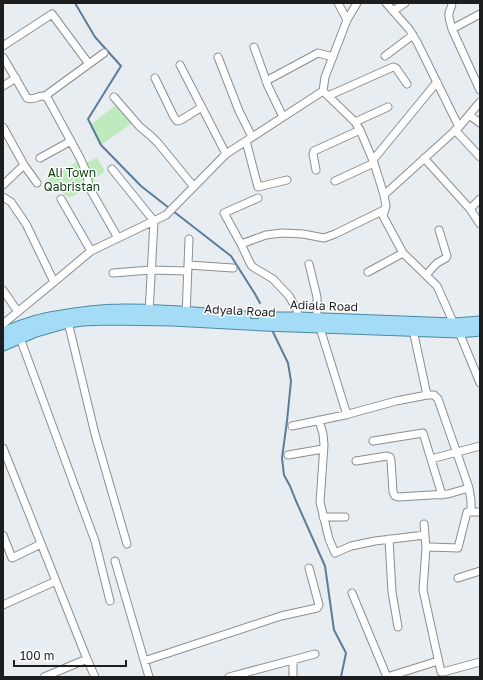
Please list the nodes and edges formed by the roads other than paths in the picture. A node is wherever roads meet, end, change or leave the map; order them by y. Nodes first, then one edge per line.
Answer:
1 (338, 3) edge
2 (357, 3) edge
3 (386, 3) edge
4 (405, 3) edge
5 (452, 3) edge
6 (393, 11) junction
7 (480, 14) edge
8 (347, 20) junction
9 (452, 29) junction
10 (413, 36) junction
11 (3, 46) edge
12 (254, 47) dead end
13 (104, 53) dead end
14 (385, 56) dead end
15 (3, 57) edge
16 (218, 57) dead end
17 (333, 57) junction
18 (89, 64) junction
19 (180, 65) dead end
20 (16, 78) junction
21 (155, 78) dead end
22 (266, 81) junction
23 (437, 82) junction
24 (407, 84) dead end
25 (3, 86) edge
26 (480, 90) edge
27 (326, 93) junction
28 (45, 96) junction
29 (114, 97) dead end
30 (480, 102) edge
31 (202, 107) junction
32 (388, 107) dead end
33 (469, 115) junction
34 (283, 117) junction
35 (355, 122) junction
36 (480, 123) edge
37 (3, 127) edge
38 (457, 129) junction
39 (360, 130) junction
40 (249, 139) junction
41 (71, 141) junction
42 (226, 154) junction
43 (480, 157) edge
44 (40, 158) dead end
45 (424, 158) junction
46 (373, 162) junction
47 (24, 165) junction
48 (112, 170) dead end
49 (316, 170) dead end
50 (287, 180) dead end
51 (335, 181) dead end
52 (37, 183) dead end
53 (3, 185) edge
54 (194, 187) junction
55 (384, 195) junction
56 (3, 197) edge
57 (258, 198) dead end
58 (61, 199) dead end
59 (480, 199) edge
60 (470, 209) junction
61 (384, 210) junction
62 (154, 221) junction
63 (480, 224) edge
64 (439, 230) dead end
65 (118, 238) junction
66 (189, 239) dead end
67 (241, 244) junction
68 (91, 252) junction
69 (403, 253) junction
70 (309, 264) dead end
71 (187, 268) junction
72 (233, 268) dead end
73 (151, 270) junction
74 (368, 272) dead end
75 (112, 273) dead end
76 (426, 275) junction
77 (54, 282) junction
78 (3, 290) edge
79 (18, 312) junction
80 (149, 315) junction
81 (186, 316) junction
82 (298, 318) junction
83 (68, 322) junction
84 (480, 322) edge
85 (318, 323) junction
86 (3, 324) edge
87 (456, 328) junction
88 (413, 330) junction
89 (480, 330) edge
90 (3, 333) edge
91 (20, 338) junction
92 (3, 345) edge
93 (480, 383) edge
94 (427, 395) junction
95 (347, 415) junction
96 (319, 420) junction
97 (292, 426) dead end
98 (373, 441) dead end
99 (480, 446) edge
100 (3, 448) edge
101 (323, 449) junction
102 (457, 452) junction
103 (288, 455) dead end
104 (431, 459) junction
105 (356, 461) dead end
106 (469, 488) junction
107 (442, 495) junction
108 (471, 512) junction
109 (480, 512) edge
110 (323, 517) junction
111 (345, 517) dead end
112 (424, 524) dead end
113 (3, 535) edge
114 (425, 535) junction
115 (389, 539) junction
116 (41, 544) junction
117 (127, 544) dead end
118 (426, 548) junction
119 (115, 561) dead end
120 (309, 568) dead end
121 (480, 571) edge
122 (458, 578) dead end
123 (56, 580) junction
124 (352, 593) dead end
125 (110, 601) dead end
126 (3, 605) edge
127 (398, 627) dead end
128 (315, 654) dead end
129 (87, 659) junction
130 (293, 660) junction
131 (144, 661) junction
132 (438, 661) junction
133 (480, 662) edge
134 (44, 677) edge
135 (95, 677) edge
136 (149, 677) edge
137 (229, 677) edge
138 (293, 677) edge
139 (387, 677) edge

1 - 8 street
2 - 8 street
3 - 6 street
4 - 6 street
5 - 9 street
6 - 10 street
7 - 9 street
8 - 17 street
9 - 26 street
10 - 14 street
10 - 23 street
11 - 18 street
12 - 22 street
13 - 18 street
15 - 20 street
16 - 40 street
17 - 22 street
17 - 27 street
18 - 28 street
19 - 31 street
20 - 25 street
20 - 28 street
21 - 31 street
22 - 34 street
23 - 38 street
23 - 46 street
24 - 27 street
27 - 34 street
27 - 35 street
28 - 41 street
29 - 54 street
30 - 33 street
31 - 42 street
32 - 35 street
33 - 36 street
33 - 38 street
34 - 40 street
35 - 39 street
37 - 47 street
38 - 43 street
38 - 45 street
39 - 46 street
39 - 49 street
40 - 42 street
40 - 50 street
41 - 44 street
41 - 65 street
42 - 54 street
45 - 55 street
45 - 60 street
46 - 51 street
46 - 55 street
47 - 52 street
47 - 53 street
48 - 62 street
54 - 62 street
55 - 61 street
56 - 77 street
57 - 67 street
58 - 68 street
59 - 60 street
60 - 63 street
61 - 67 street
61 - 69 street
62 - 65 street
62 - 73 street
64 - 76 street
65 - 68 street
66 - 71 street
67 - 82 street
68 - 77 street
69 - 74 street
69 - 76 street
70 - 85 street
71 - 72 street
71 - 73 street
71 - 81 street
73 - 75 street
73 - 80 street
76 - 87 street
77 - 79 street
78 - 79 street
79 - 86 street
80 - 81 main road, Adiala Road
80 - 83 main road
80 - 90 main road, Adiala Road
81 - 82 main road, Adiala Road
81 - 85 main road, Adyala Road
82 - 85 main road, Adiala Road
83 - 91 main road
83 - 117 street
84 - 87 main road, Adiala Road
85 - 87 main road, Adiala Road
85 - 88 main road, Adyala Road
85 - 95 street
87 - 88 main road, Adyala Road
87 - 89 main road, Adyala Road
87 - 93 street
88 - 94 street
91 - 92 main road
91 - 125 street
94 - 95 street
94 - 102 street
95 - 96 street
96 - 97 street
96 - 101 street
98 - 104 street
99 - 102 street
100 - 116 street
101 - 103 street
101 - 110 street
102 - 104 street
102 - 106 street
104 - 107 street
105 - 107 street
106 - 107 street
106 - 108 street
108 - 109 street
108 - 118 street
110 - 111 street
110 - 115 street
112 - 114 street
113 - 116 street
114 - 115 street
114 - 118 street
115 - 127 street
116 - 123 street
118 - 132 street
119 - 131 street
120 - 131 street
121 - 122 street
123 - 126 street
123 - 129 street
124 - 139 street
128 - 130 street
129 - 134 street
129 - 135 street
130 - 137 street
130 - 138 street
131 - 136 street
132 - 133 street
132 - 139 street

